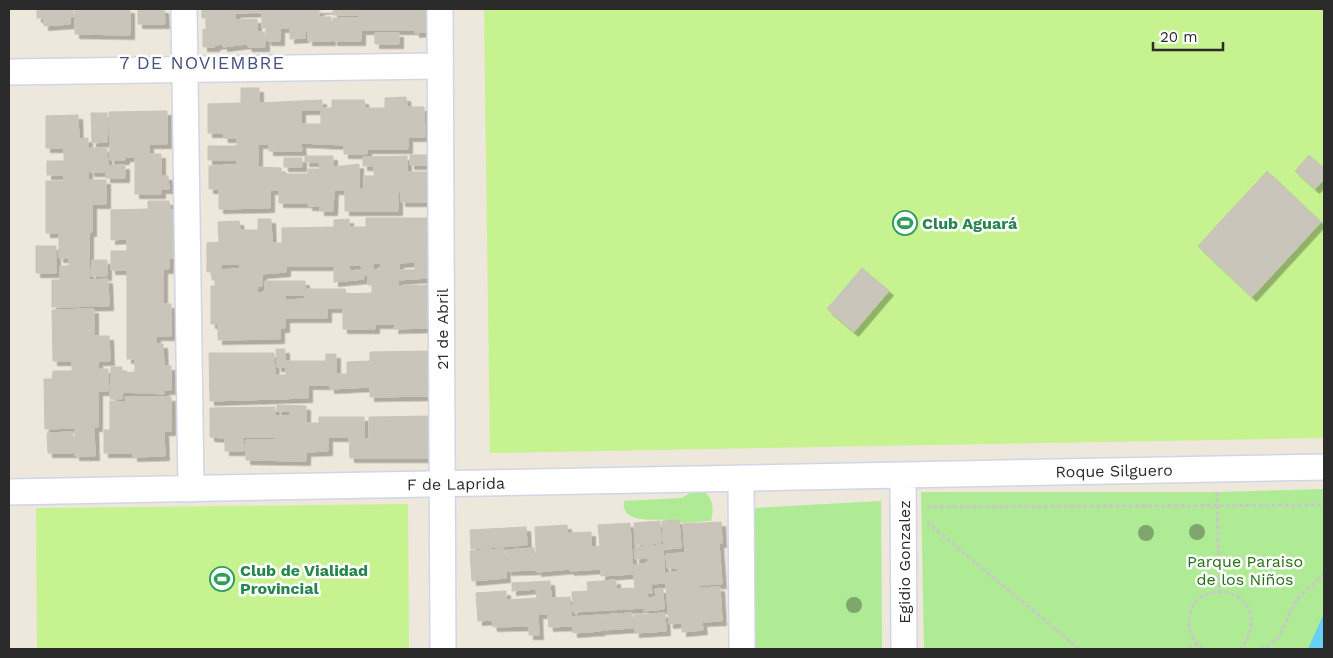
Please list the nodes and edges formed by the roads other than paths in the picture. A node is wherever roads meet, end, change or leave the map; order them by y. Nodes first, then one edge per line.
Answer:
1 (184, 9) edge
2 (440, 9) edge
3 (440, 66) junction
4 (186, 69) junction
5 (9, 72) edge
6 (1324, 467) edge
7 (903, 475) junction
8 (742, 478) junction
9 (443, 484) junction
10 (191, 489) junction
11 (9, 492) edge
12 (443, 649) edge
13 (742, 649) edge
14 (904, 649) edge

1 - 4 street
2 - 3 street, 21 de Abril
3 - 4 street
3 - 9 street, 21 de Abril
4 - 5 street
4 - 10 street
6 - 7 street, Roque Silguero
7 - 8 street, F de Laprida
7 - 14 street, Egidio Gonzalez
8 - 9 street, F de Laprida
8 - 13 street
9 - 10 street, F de Laprida
9 - 12 street, 21 de Abril
10 - 11 street, F de Laprida

